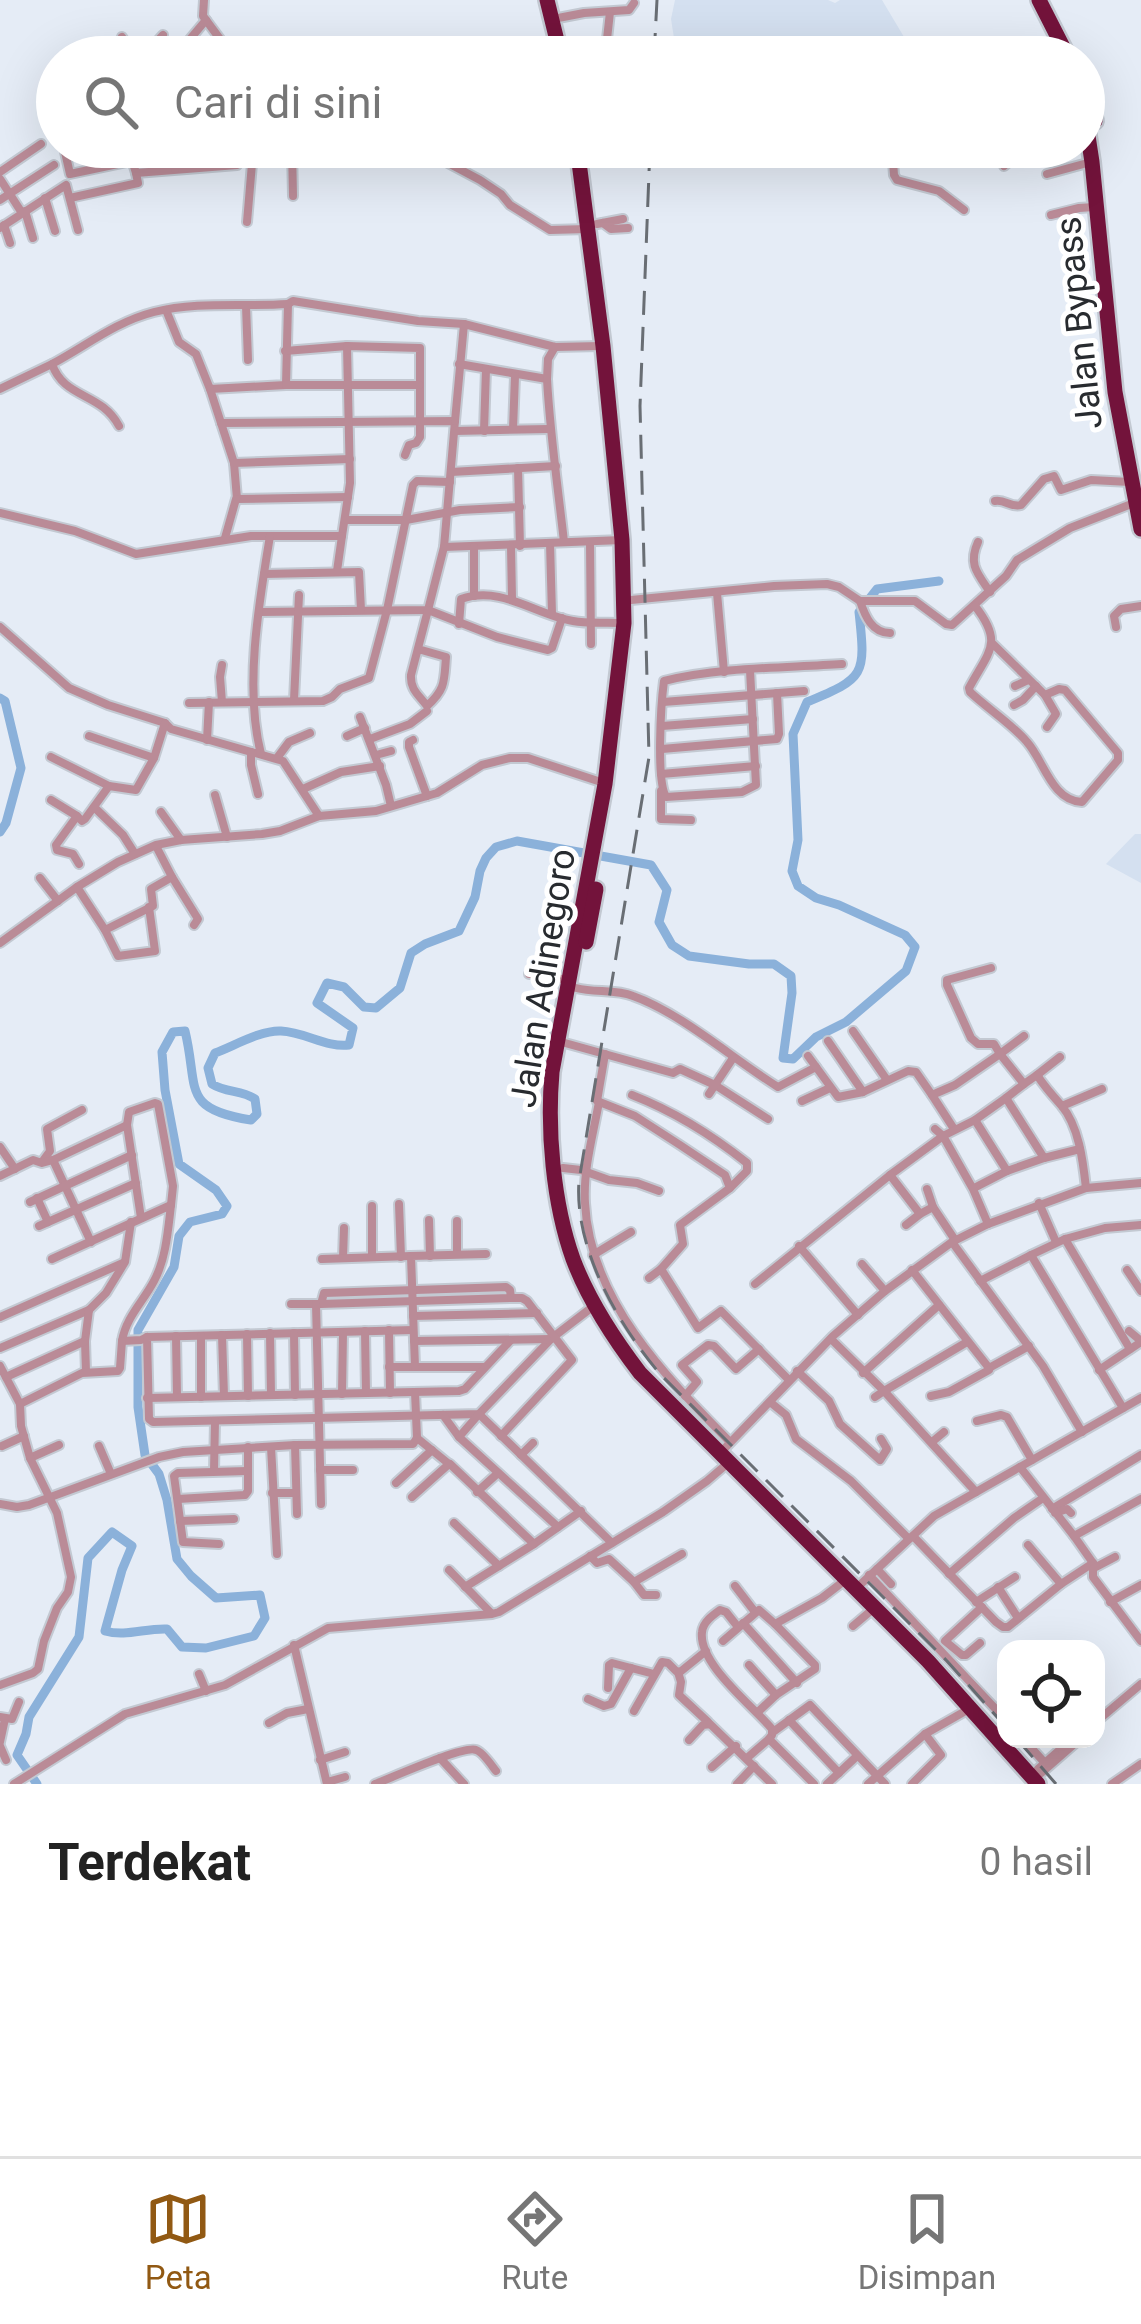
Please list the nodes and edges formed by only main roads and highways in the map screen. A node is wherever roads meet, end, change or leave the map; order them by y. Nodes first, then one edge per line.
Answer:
1 (537, 0) edge
2 (548, 0) edge
3 (1039, 0) edge
4 (1049, 0) edge
5 (546, 36) edge
6 (556, 36) edge
7 (1060, 36) edge
8 (1064, 36) edge
9 (582, 168) edge
10 (589, 168) edge
11 (1093, 168) edge
12 (1102, 168) edge
13 (596, 225) junction
14 (601, 297) junction
15 (1135, 493) edge
16 (1141, 529) edge
17 (616, 734) junction
18 (600, 837) junction
19 (566, 1016) junction
20 (678, 1404) junction
21 (864, 1577) junction
22 (997, 1725) edge
23 (1021, 1748) edge
24 (1046, 1770) edge

1 - 5 highway
2 - 6 highway
3 - 7 highway
4 - 8 highway
9 - 13 highway, Jalan Adinegoro
10 - 13 highway, Jalan Adinegoro
11 - 15 highway, Jalan Bypass
12 - 15 highway, Jalan Bypass
13 - 14 highway, Jalan Adinegoro
14 - 17 highway, Jalan Adinegoro
14 - 17 highway, Jalan Adinegoro
15 - 16 highway, Jalan Bypass
17 - 18 highway, Jalan Adinegoro
17 - 18 highway, Jalan Adinegoro
18 - 19 highway, Jalan Adinegoro
19 - 20 highway
19 - 20 highway, Jalan Adinegoro
20 - 21 highway
21 - 22 highway
21 - 24 highway
23 - 24 highway

